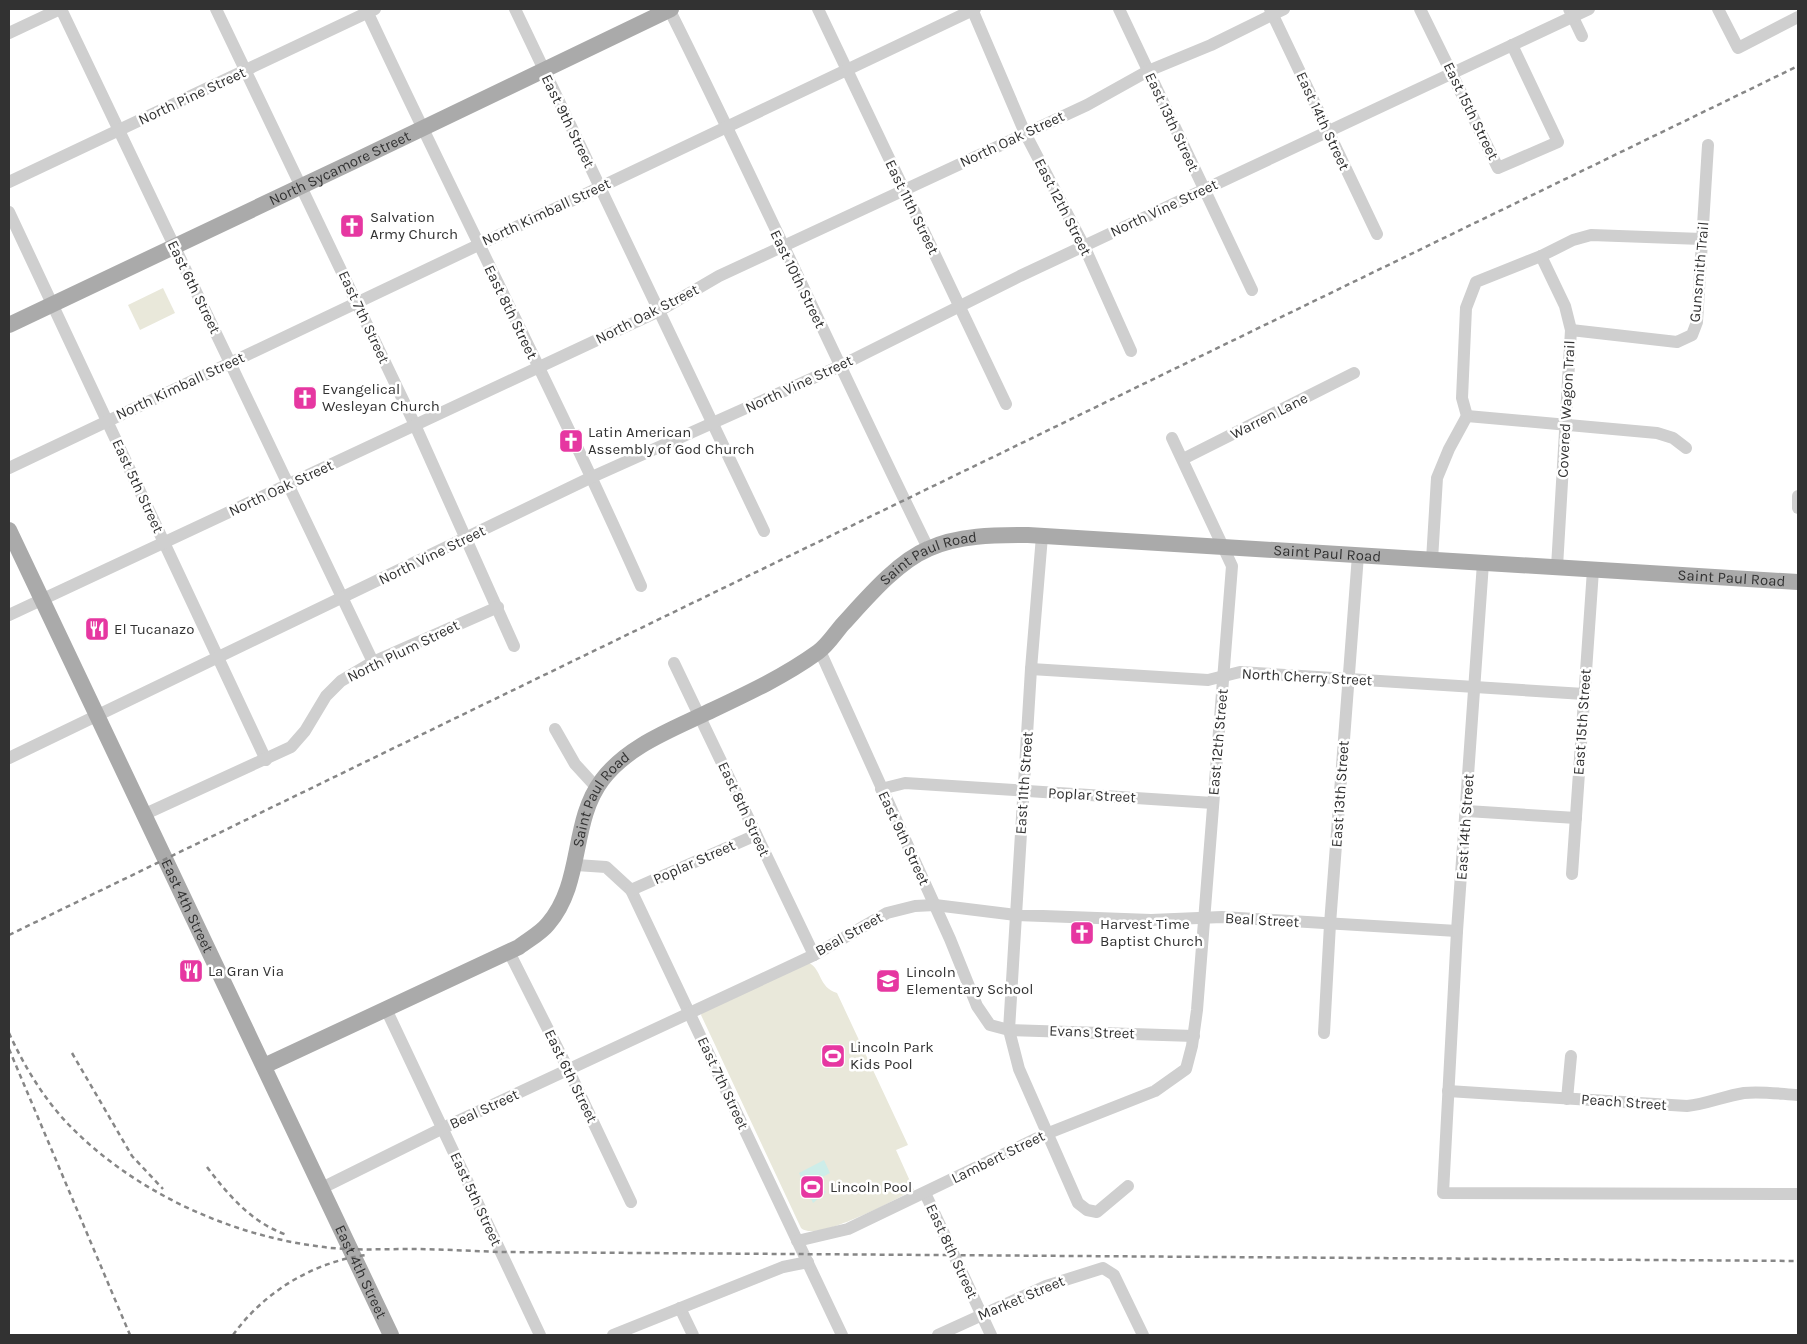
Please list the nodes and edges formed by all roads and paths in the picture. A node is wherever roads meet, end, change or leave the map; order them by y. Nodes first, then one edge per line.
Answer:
1 (61, 9) edge
2 (216, 9) edge
3 (515, 9) edge
4 (670, 9) edge
5 (818, 9) edge
6 (973, 9) edge
7 (1119, 9) edge
8 (1420, 9) edge
9 (1589, 9) edge
10 (1718, 9) edge
11 (369, 10) edge
12 (1275, 10) edge
13 (1571, 13) edge
14 (1798, 17) edge
15 (9, 33) edge
16 (1582, 36) dead end
17 (1512, 45) junction
18 (847, 70) junction
19 (246, 71) junction
20 (544, 71) junction
21 (1148, 71) junction
22 (1453, 73) junction
23 (728, 126) junction
24 (422, 129) junction
25 (119, 130) junction
26 (1328, 131) junction
27 (1025, 133) junction
28 (1708, 145) dead end
29 (9, 182) edge
30 (301, 185) junction
31 (600, 187) junction
32 (902, 190) junction
33 (1203, 190) junction
34 (9, 212) edge
35 (1377, 234) dead end
36 (1702, 239) junction
37 (478, 245) junction
38 (174, 246) junction
39 (782, 246) junction
40 (1084, 246) junction
41 (1541, 256) junction
42 (1252, 290) dead end
43 (357, 302) junction
44 (52, 304) junction
45 (960, 304) junction
46 (659, 311) junction
47 (9, 325) edge
48 (1571, 330) junction
49 (1131, 351) dead end
50 (230, 362) junction
51 (840, 366) junction
52 (538, 367) junction
53 (1354, 373) dead end
54 (1006, 404) dead end
55 (1467, 416) junction
56 (107, 420) junction
57 (713, 423) junction
58 (1566, 424) junction
59 (415, 425) junction
60 (1172, 438) dead end
61 (1686, 448) dead end
62 (1182, 460) junction
63 (9, 468) edge
64 (592, 477) junction
65 (288, 484) junction
66 (9, 530) edge
67 (764, 531) dead end
68 (1042, 536) junction
69 (467, 538) junction
70 (164, 542) junction
71 (1225, 547) junction
72 (928, 548) junction
73 (1358, 555) junction
74 (1432, 560) junction
75 (1483, 563) junction
76 (1557, 567) junction
77 (1593, 570) junction
78 (1798, 582) edge
79 (641, 586) dead end
80 (343, 598) junction
81 (42, 600) junction
82 (498, 607) junction
83 (9, 615) edge
84 (514, 646) dead end
85 (820, 651) junction
86 (218, 657) junction
87 (373, 662) junction
88 (674, 663) dead end
89 (1031, 669) junction
90 (1223, 674) junction
91 (1348, 679) junction
92 (1475, 687) junction
93 (1584, 694) junction
94 (96, 716) junction
95 (700, 716) junction
96 (555, 729) dead end
97 (9, 758) edge
98 (266, 760) junction
99 (597, 788) junction
100 (881, 789) junction
101 (1024, 791) junction
102 (1213, 803) junction
103 (1467, 811) junction
104 (143, 815) junction
105 (1576, 818) junction
106 (756, 835) junction
107 (576, 865) junction
108 (1572, 874) dead end
109 (631, 890) junction
110 (934, 905) junction
111 (1016, 915) junction
112 (1203, 918) junction
113 (1330, 924) junction
114 (1458, 931) junction
115 (509, 952) junction
116 (814, 955) junction
117 (386, 1010) junction
118 (689, 1012) junction
119 (990, 1025) joint
120 (1009, 1030) junction
121 (1324, 1033) dead end
122 (1194, 1036) junction
123 (1571, 1056) dead end
124 (1189, 1059) joint
125 (264, 1066) junction
126 (568, 1069) junction
127 (1448, 1091) junction
128 (1798, 1095) edge
129 (1567, 1099) junction
130 (442, 1128) junction
131 (1046, 1134) junction
132 (1128, 1186) dead end
133 (322, 1188) junction
134 (925, 1193) junction
135 (1798, 1194) edge
136 (630, 1202) dead end
137 (797, 1241) junction
138 (808, 1262) junction
139 (680, 1308) junction
140 (981, 1314) junction
141 (391, 1335) edge
142 (540, 1335) edge
143 (613, 1335) edge
144 (693, 1335) edge
145 (842, 1335) edge
146 (938, 1335) edge
147 (992, 1335) edge
148 (1143, 1335) edge

1 - 15 street
1 - 25 street, East 6th Street
2 - 19 street, East 7th Street
3 - 20 street, East 9th Street
4 - 20 main road, North Sycamore Street
4 - 23 street, East 10th Street
5 - 18 street, East 11th Street
6 - 18 street, North Kimball Street
6 - 27 street, East 12th Street
7 - 21 street, East 13th Street
8 - 22 street, East 15th Street
9 - 13 street, North Vine Street
10 - 14 street
11 - 19 street, North Pine Street
11 - 24 street, East 8th Street
12 - 21 street, North Oak Street
12 - 26 street, East 14th Street
13 - 16 street
13 - 17 street, North Vine Street
17 - 22 street, North Vine Street
17 - 22 street, East 15th Street
18 - 23 street, North Kimball Street
18 - 32 street, East 11th Street
19 - 25 street, North Pine Street
19 - 30 street, East 7th Street
20 - 24 main road, North Sycamore Street
20 - 31 street, East 9th Street
21 - 27 street, North Oak Street
21 - 33 street, East 13th Street
22 - 26 street, North Vine Street
23 - 31 street, North Kimball Street
23 - 39 street, East 10th Street
24 - 30 main road, North Sycamore Street
24 - 37 street, East 8th Street
25 - 29 street, North Pine Street
25 - 38 street, East 6th Street
26 - 33 street, North Vine Street
26 - 35 street, East 14th Street
27 - 32 street, North Oak Street
27 - 40 street, East 12th Street
28 - 36 street, Gunsmith Trail
30 - 38 main road, North Sycamore Street
30 - 43 street, East 7th Street
31 - 37 street, North Kimball Street
31 - 46 street, East 9th Street
32 - 39 street, North Oak Street
32 - 45 street, East 11th Street
33 - 40 street, North Vine Street
33 - 42 street, East 13th Street
34 - 44 street, East 5th Street
36 - 41 street
36 - 48 street, Gunsmith Trail
37 - 43 street, North Kimball Street
37 - 52 street, East 8th Street
38 - 44 main road, North Sycamore Street
38 - 50 street, East 6th Street
39 - 46 street, North Oak Street
39 - 51 street, East 10th Street
40 - 45 street, North Vine Street
40 - 49 street, East 12th Street
41 - 48 street, Covered Wagon Trail
41 - 55 street
43 - 50 street, North Kimball Street
43 - 59 street, East 7th Street
44 - 47 main road, North Sycamore Street
44 - 56 street, East 5th Street
45 - 51 street, North Vine Street
45 - 54 street, East 11th Street
46 - 52 street, North Oak Street
46 - 57 street, East 9th Street
48 - 58 street, Covered Wagon Trail
50 - 56 street, North Kimball Street
50 - 65 street, East 6th Street
51 - 57 street, North Vine Street
51 - 72 street, East 10th Street
52 - 59 street, North Oak Street
52 - 64 street, East 8th Street
53 - 62 street, Warren Lane
55 - 58 street
55 - 74 street
56 - 63 street, North Kimball Street
56 - 70 street, East 5th Street
57 - 64 street, North Vine Street
57 - 67 street, East 9th Street
58 - 61 street
58 - 76 street, Covered Wagon Trail
59 - 65 street, North Oak Street
59 - 69 street, East 7th Street
60 - 62 street, East 12th Street
62 - 71 street, East 12th Street
64 - 69 street, North Vine Street
64 - 79 street, East 8th Street
65 - 70 street, North Oak Street
65 - 80 street, East 6th Street
66 - 81 main road, East 4th Street
68 - 71 main road, Saint Paul Road
68 - 72 main road, Saint Paul Road
68 - 89 street, East 11th Street
69 - 80 street, North Vine Street
69 - 82 street, East 7th Street
70 - 81 street, North Oak Street
70 - 86 street, East 5th Street
71 - 73 main road, Saint Paul Road
71 - 90 street, East 12th Street
72 - 85 main road, Saint Paul Road
73 - 74 main road, Saint Paul Road
73 - 91 street, East 13th Street
74 - 75 main road, Saint Paul Road
75 - 76 main road, Saint Paul Road
75 - 92 street, East 14th Street
76 - 77 main road, Saint Paul Road
77 - 78 main road, Saint Paul Road
77 - 93 street, East 15th Street
80 - 86 street, North Vine Street
80 - 87 street, East 6th Street
81 - 83 street, North Oak Street
81 - 94 main road, East 4th Street
82 - 84 street, East 7th Street
82 - 87 street, North Plum Street
85 - 95 main road, Saint Paul Road
85 - 100 street, East 9th Street
86 - 94 street, North Vine Street
86 - 98 street, East 5th Street
87 - 98 street, North Plum Street
88 - 95 street, East 8th Street
89 - 90 street, North Cherry Street
89 - 101 street, East 11th Street
90 - 91 street, North Cherry Street
90 - 102 street, East 12th Street
91 - 92 street, North Cherry Street
91 - 113 street, East 13th Street
92 - 93 street, North Cherry Street
92 - 103 street, East 14th Street
93 - 105 street, East 15th Street
94 - 97 street, North Vine Street
94 - 104 main road, East 4th Street
95 - 99 main road, Saint Paul Road
95 - 106 street, East 8th Street
96 - 99 street
98 - 104 street, North Plum Street
99 - 107 main road, Saint Paul Road
100 - 101 street, Poplar Street
100 - 110 street, East 9th Street
101 - 102 street, Poplar Street
101 - 111 street, East 11th Street
102 - 112 street, East 12th Street
103 - 105 street
103 - 114 street, East 14th Street
104 - 125 main road, East 4th Street
105 - 108 street, East 15th Street
106 - 109 street, Poplar Street
106 - 116 street, East 8th Street
107 - 109 street, East 7th Street
107 - 115 main road, Saint Paul Road
109 - 118 street, East 7th Street
110 - 111 street, Beal Street
110 - 116 street, Beal Street
110 - 119 street, East 9th Street
111 - 112 street, Beal Street
111 - 120 street, East 11th Street
112 - 113 street, Beal Street
112 - 122 street, East 12th Street
113 - 114 street, Beal Street
113 - 121 street, East 13th Street
114 - 127 street, East 14th Street
115 - 117 main road, Saint Paul Road
115 - 126 street, East 6th Street
116 - 118 street, Beal Street
117 - 125 main road, Saint Paul Road
117 - 130 street, East 5th Street
118 - 126 street, Beal Street
118 - 137 street, East 7th Street
119 - 120 street, Evans Street
120 - 122 street, Evans Street
120 - 131 street
122 - 124 street, East 12th Street
123 - 129 street
124 - 131 street, Lambert Street
125 - 133 main road, East 4th Street
126 - 130 street, Beal Street
126 - 136 street, East 6th Street
127 - 129 street, Peach Street
127 - 135 street, East 14th Street
128 - 129 street, Peach Street
130 - 133 street, Beal Street
130 - 142 street, East 5th Street
131 - 132 street
131 - 134 street, Lambert Street
133 - 141 main road, East 4th Street
134 - 137 street, Lambert Street
134 - 140 street, East 8th Street
137 - 138 street, East 7th Street
138 - 139 street
138 - 145 street, East 7th Street
139 - 143 street
139 - 144 street
140 - 146 street, Market Street
140 - 147 street, East 8th Street
140 - 148 street, Market Street

